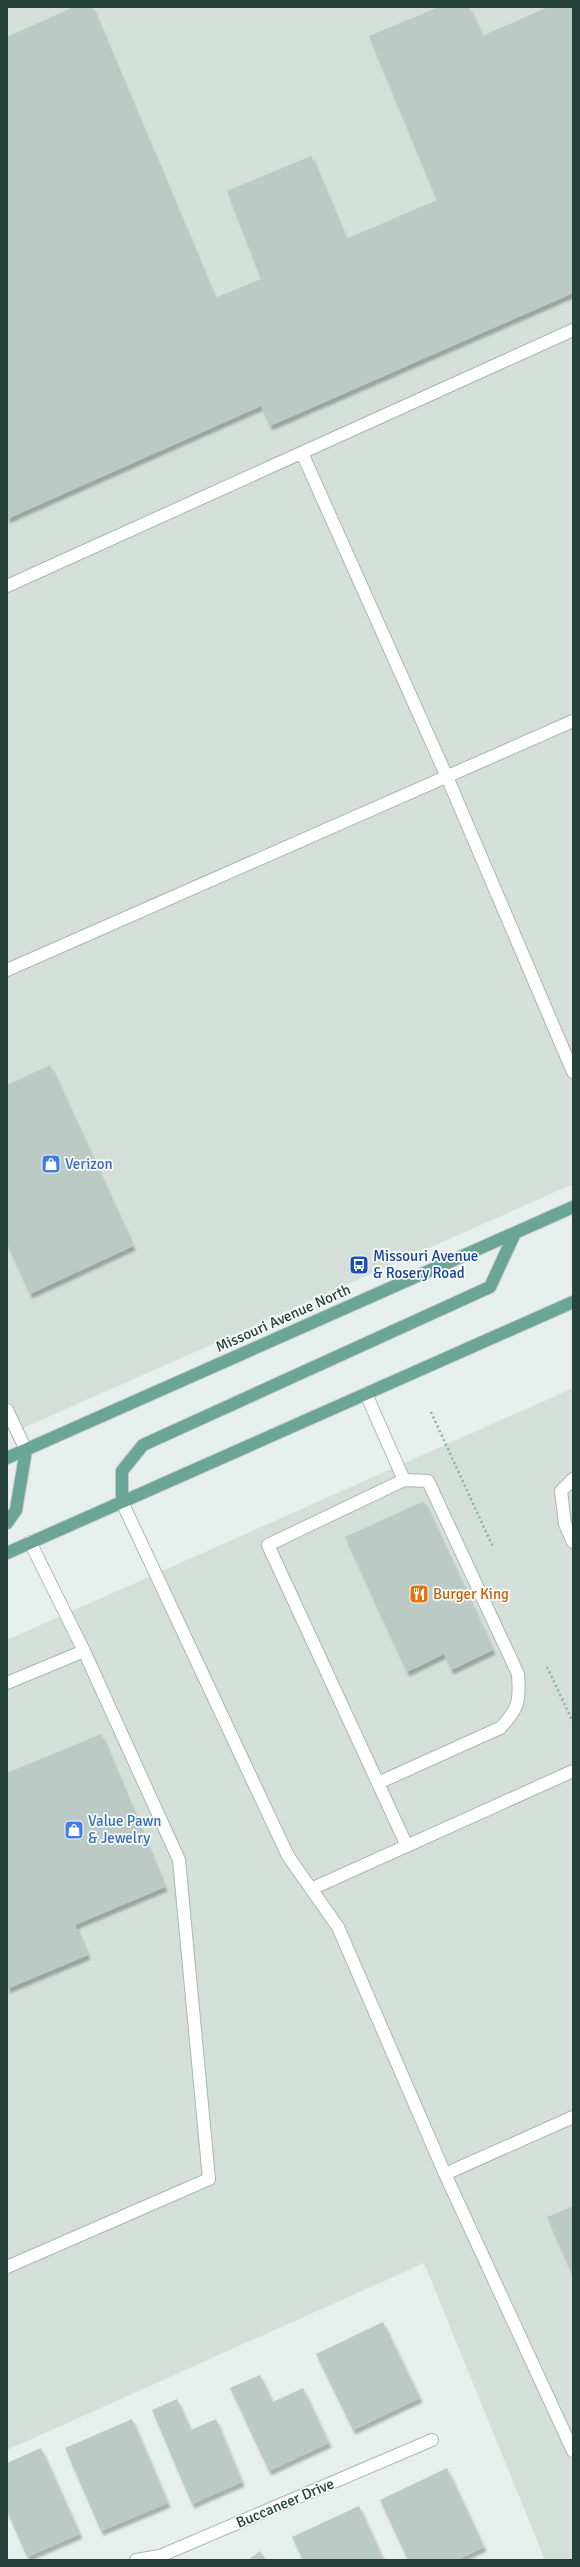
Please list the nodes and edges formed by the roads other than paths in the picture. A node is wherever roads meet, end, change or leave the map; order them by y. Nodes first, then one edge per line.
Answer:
1 (573, 330) edge
2 (302, 453) junction
3 (7, 586) edge
4 (573, 721) edge
5 (446, 777) junction
6 (7, 970) edge
7 (573, 1072) edge
8 (573, 1207) edge
9 (515, 1233) junction
10 (573, 1302) edge
11 (366, 1394) junction
12 (7, 1410) edge
13 (26, 1450) junction
14 (7, 1458) edge
15 (573, 1479) edge
16 (404, 1480) junction
17 (122, 1502) junction
18 (7, 1523) edge
19 (30, 1542) junction
20 (573, 1542) edge
21 (7, 1553) edge
22 (84, 1650) junction
23 (7, 1683) edge
24 (573, 1771) edge
25 (378, 1783) junction
26 (407, 1846) junction
27 (311, 1889) junction
28 (573, 2117) edge
29 (445, 2174) junction
30 (7, 2267) edge
31 (432, 2440) dead end
32 (573, 2451) edge
33 (161, 2558) edge
34 (136, 2560) edge

1 - 2 street
2 - 3 street
2 - 5 street
4 - 5 street
5 - 6 street
5 - 7 street
8 - 9 main road, Missouri Avenue North
9 - 13 main road, Missouri Avenue North
9 - 17 main road
10 - 11 main road
11 - 16 street
11 - 17 main road
12 - 13 street
13 - 14 main road, Missouri Avenue North
13 - 18 main road
15 - 20 street
16 - 25 street
16 - 25 street
17 - 19 main road
17 - 27 street
19 - 21 main road
19 - 22 street
22 - 23 street
22 - 30 street
24 - 26 street
25 - 26 street
26 - 27 street
27 - 29 street
28 - 29 street
29 - 32 street
31 - 33 street, Buccaneer Drive
33 - 34 street, Buccaneer Drive

